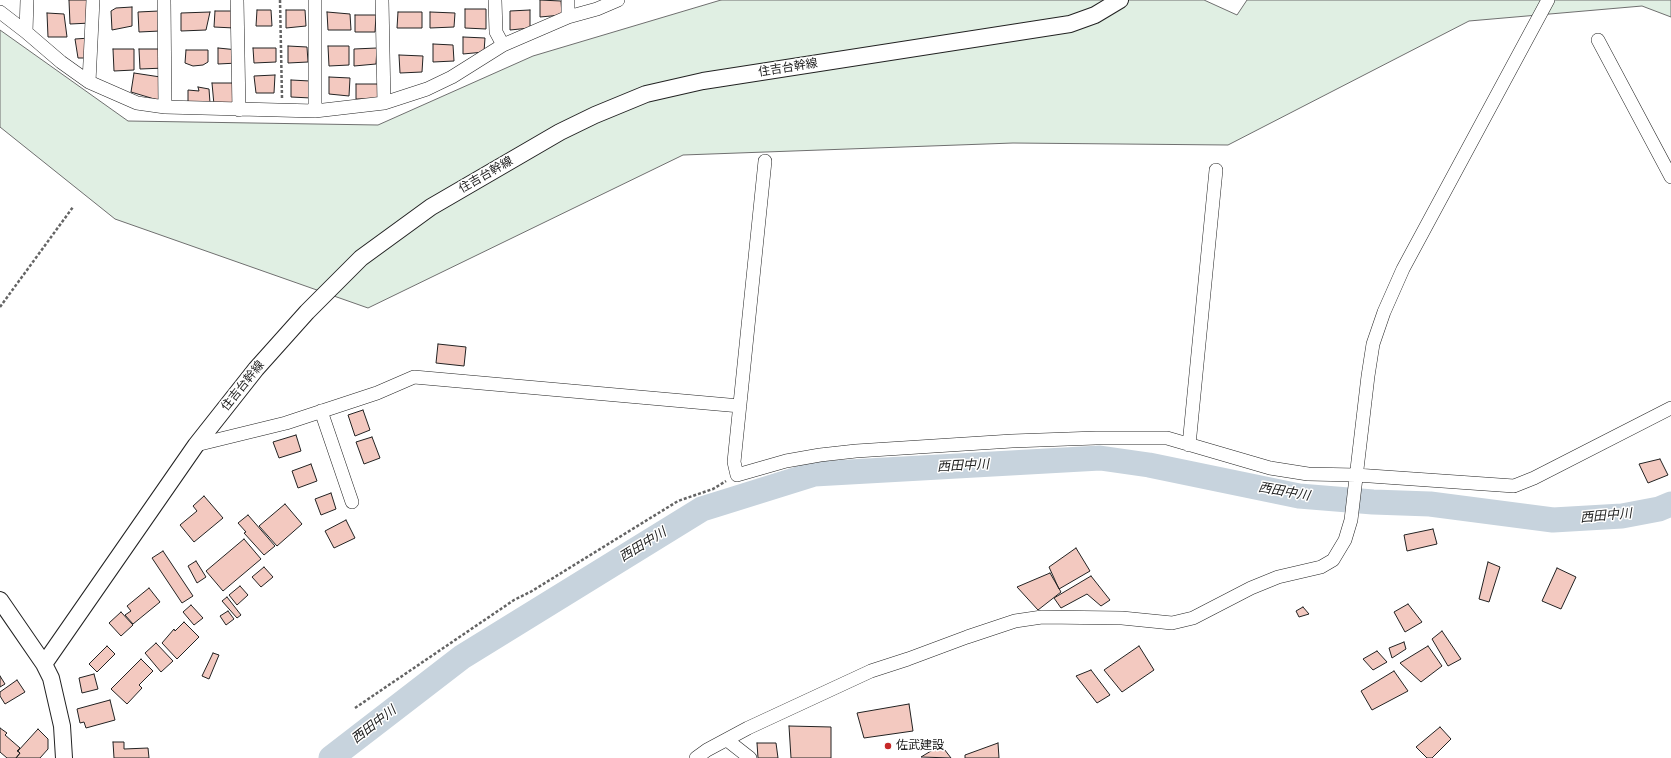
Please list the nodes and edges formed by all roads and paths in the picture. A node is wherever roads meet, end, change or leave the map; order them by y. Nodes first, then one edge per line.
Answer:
1 (27, 0) edge
2 (92, 0) edge
3 (164, 0) edge
4 (237, 0) edge
5 (280, 0) edge
6 (315, 0) edge
7 (382, 0) edge
8 (494, 0) edge
9 (568, 0) edge
10 (618, 0) edge
11 (1120, 0) edge
12 (1548, 0) edge
13 (0, 12) edge
14 (568, 17) junction
15 (26, 32) junction
16 (1598, 40) dead end
17 (503, 45) junction
18 (89, 82) junction
19 (384, 104) junction
20 (165, 107) junction
21 (239, 110) junction
22 (282, 110) junction
23 (315, 111) junction
24 (765, 160) dead end
25 (1216, 170) dead end
26 (1671, 177) edge
27 (74, 207) dead end
28 (0, 307) edge
29 (740, 406) junction
30 (1671, 408) edge
31 (321, 411) junction
32 (196, 445) junction
33 (1189, 446) junction
34 (737, 475) junction
35 (1356, 480) junction
36 (352, 502) dead end
37 (0, 600) edge
38 (44, 664) junction
39 (354, 708) dead end
40 (726, 740) junction
41 (64, 758) edge
42 (696, 758) edge
43 (750, 758) edge

1 - 15 street
2 - 18 street
3 - 20 street
4 - 21 street
5 - 22 path
6 - 23 street
7 - 19 street
8 - 17 street
9 - 14 street
10 - 14 street
11 - 32 street, 住吉台幹線
12 - 35 street
13 - 15 street
14 - 17 street
15 - 18 street
16 - 26 street
17 - 19 street
18 - 20 street
19 - 23 street
20 - 21 street
21 - 22 street
22 - 23 street
24 - 29 street
25 - 33 street
27 - 28 path
29 - 31 street
29 - 34 street
30 - 35 street
31 - 32 street
31 - 36 street
32 - 38 street, 住吉台幹線
33 - 34 street
33 - 35 street
34 - 39 path
35 - 40 street
37 - 38 street
38 - 41 street
40 - 42 street
40 - 43 street

